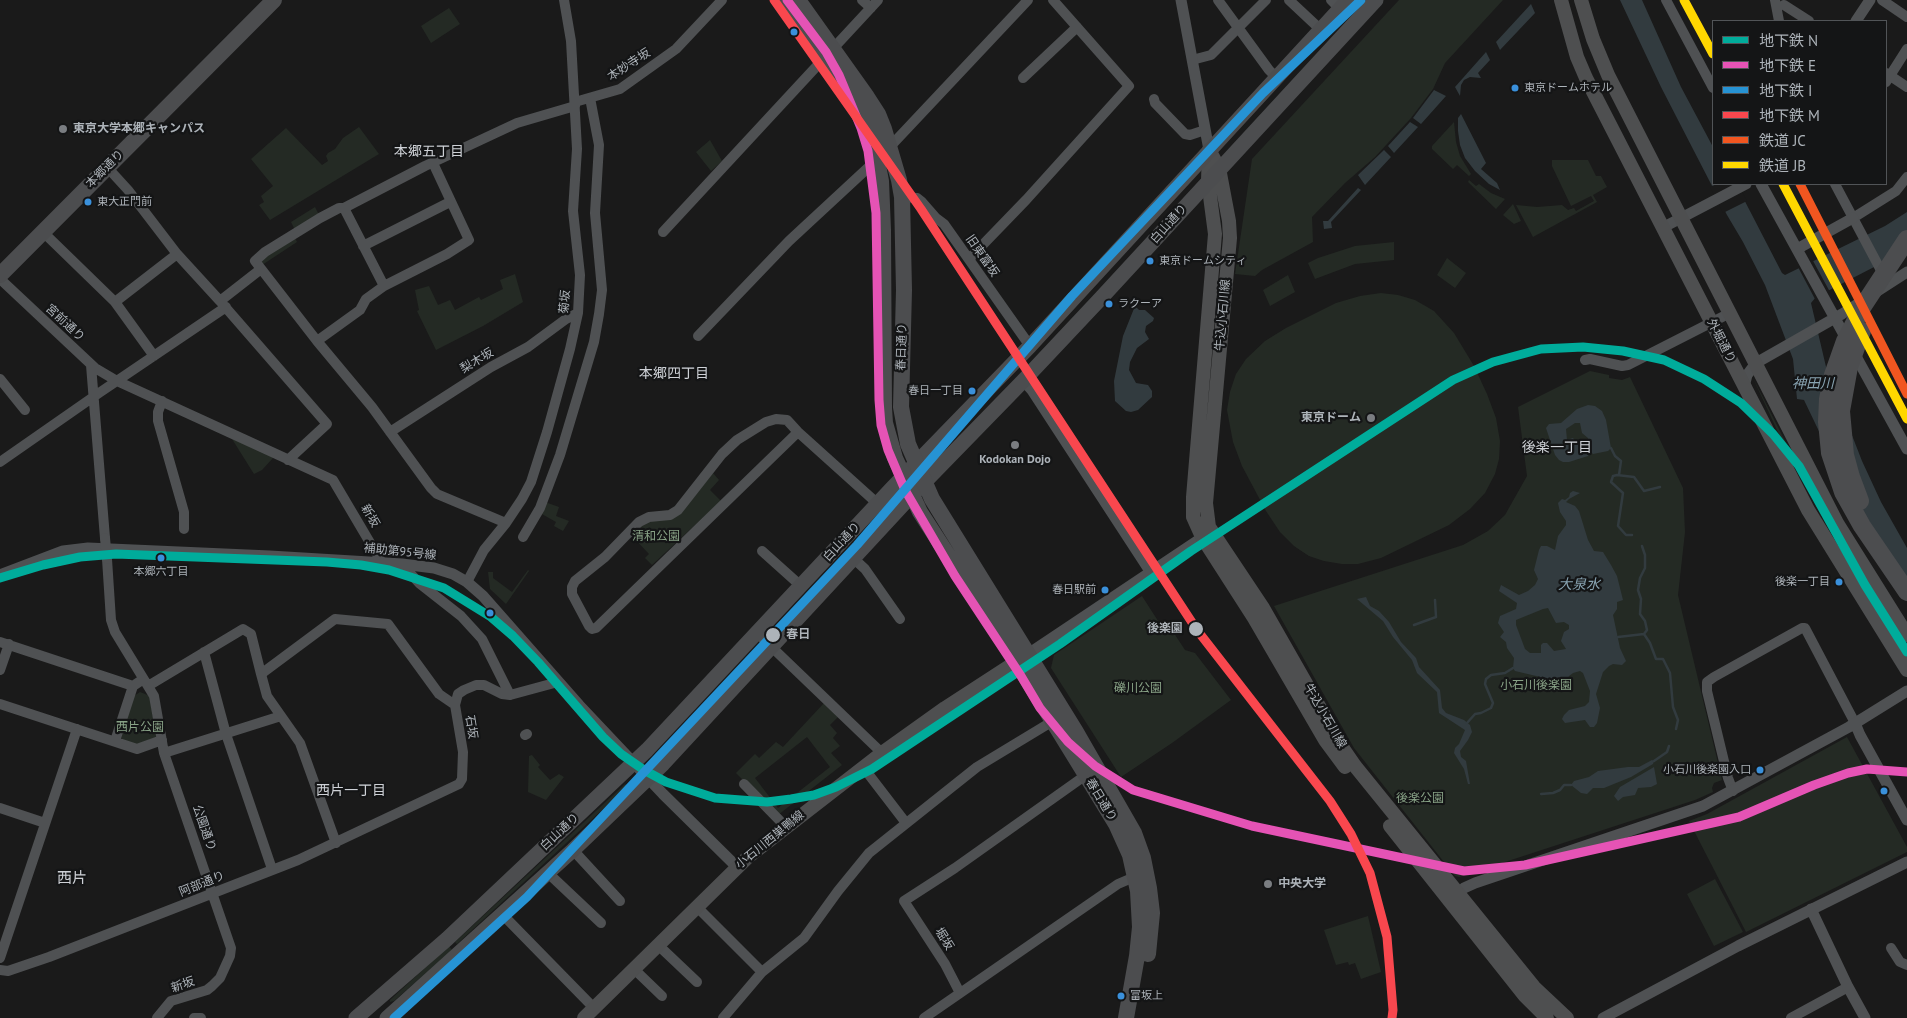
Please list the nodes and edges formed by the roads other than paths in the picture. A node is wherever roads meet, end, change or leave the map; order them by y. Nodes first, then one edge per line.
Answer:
1 (274, 0) edge
2 (564, 0) edge
3 (722, 0) edge
4 (782, 0) edge
5 (798, 0) edge
6 (862, 0) edge
7 (1028, 0) edge
8 (1053, 0) edge
9 (1181, 0) edge
10 (1218, 0) edge
11 (1266, 0) edge
12 (1289, 0) edge
13 (1376, 0) edge
14 (1561, 0) edge
15 (1581, 0) edge
16 (1666, 0) edge
17 (1870, 0) edge
18 (1882, 0) edge
19 (1340, 3) edge
20 (1781, 3) edge
21 (874, 4) edge
22 (1907, 17) edge
23 (1779, 20) edge
24 (1807, 20) edge
25 (1857, 20) edge
26 (1076, 27) junction
27 (1239, 28) junction
28 (1321, 30) junction
29 (1907, 49) edge
30 (828, 54) junction
31 (1192, 60) junction
32 (1276, 77) junction
33 (1887, 77) edge
34 (1023, 78) dead end
35 (1712, 86) edge
36 (1907, 87) edge
37 (590, 98) junction
38 (1154, 99) dead end
39 (575, 104) junction
40 (1205, 130) junction
41 (890, 147) junction
42 (1209, 150) junction
43 (877, 160) junction
44 (433, 163) junction
45 (107, 167) junction
46 (1219, 168) junction
47 (1907, 177) edge
48 (1208, 181) junction
49 (1762, 185) edge
50 (1836, 185) edge
51 (1743, 186) edge
52 (902, 197) junction
53 (450, 202) junction
54 (344, 208) junction
55 (1681, 218) junction
56 (1853, 218) junction
57 (1662, 228) junction
58 (43, 232) junction
59 (663, 232) dead end
60 (1907, 239) edge
61 (363, 246) junction
62 (1797, 249) junction
63 (177, 254) junction
64 (1907, 258) edge
65 (968, 259) junction
66 (261, 269) junction
67 (1907, 272) edge
68 (0, 275) edge
69 (0, 279) edge
70 (1889, 284) junction
71 (384, 286) junction
72 (115, 302) junction
73 (223, 304) junction
74 (578, 313) junction
75 (1730, 313) junction
76 (1835, 317) junction
77 (1712, 322) junction
78 (698, 336) dead end
79 (317, 341) junction
80 (1030, 346) junction
81 (154, 356) junction
82 (1585, 360) dead end
83 (1756, 364) junction
84 (91, 365) junction
85 (0, 379) edge
86 (117, 381) junction
87 (1023, 381) junction
88 (1747, 391) junction
89 (94, 396) junction
90 (162, 401) junction
91 (25, 410) dead end
92 (390, 432) junction
93 (798, 432) junction
94 (1907, 448) edge
95 (288, 460) junction
96 (0, 462) edge
97 (916, 464) junction
98 (904, 477) junction
99 (336, 482) joint
100 (924, 482) junction
101 (912, 495) junction
102 (878, 504) junction
103 (506, 523) junction
104 (184, 530) dead end
105 (1206, 534) junction
106 (1843, 534) junction
107 (523, 538) dead end
108 (1828, 544) junction
109 (762, 551) dead end
110 (853, 558) junction
111 (382, 563) junction
112 (402, 564) junction
113 (1150, 572) junction
114 (0, 575) edge
115 (1907, 575) edge
116 (467, 582) junction
117 (801, 586) junction
118 (1907, 592) edge
119 (900, 619) dead end
120 (757, 633) junction
121 (1907, 636) edge
122 (4, 643) edge
123 (771, 648) junction
124 (204, 652) junction
125 (1022, 658) junction
126 (0, 670) edge
127 (1907, 670) edge
128 (261, 674) junction
129 (146, 682) junction
130 (558, 682) junction
131 (133, 686) junction
132 (1907, 691) edge
133 (510, 694) junction
134 (0, 704) edge
135 (455, 705) junction
136 (281, 716) junction
137 (1053, 721) junction
138 (1855, 723) junction
139 (77, 730) junction
140 (226, 734) junction
141 (162, 740) junction
142 (114, 742) junction
143 (164, 752) junction
144 (882, 753) junction
145 (634, 763) junction
146 (863, 767) junction
147 (1086, 775) junction
148 (648, 778) junction
149 (744, 784) dead end
150 (1733, 791) junction
151 (0, 808) edge
152 (408, 808) joint
153 (1907, 820) edge
154 (45, 823) junction
155 (906, 823) junction
156 (786, 827) junction
157 (336, 843) junction
158 (573, 850) junction
159 (1907, 862) edge
160 (737, 867) junction
161 (272, 869) junction
162 (548, 873) junction
163 (1141, 875) junction
164 (213, 892) junction
165 (1452, 897) junction
166 (620, 901) dead end
167 (697, 907) junction
168 (1811, 909) junction
169 (503, 915) junction
170 (601, 922) dead end
171 (658, 945) junction
172 (1892, 948) dead end
173 (0, 958) edge
174 (1907, 965) edge
175 (634, 969) junction
176 (0, 970) edge
177 (762, 972) junction
178 (220, 978) joint
179 (697, 982) dead end
180 (1848, 987) junction
181 (960, 993) junction
182 (662, 996) dead end
183 (375, 1002) junction
184 (594, 1008) junction
185 (158, 1018) edge
186 (194, 1018) edge
187 (200, 1018) edge
188 (356, 1018) edge
189 (388, 1018) edge
190 (584, 1018) edge
191 (723, 1018) edge
192 (924, 1018) edge
193 (1126, 1018) edge
194 (1137, 1018) edge
195 (1547, 1018) edge
196 (1567, 1018) edge
197 (1602, 1018) edge
198 (1791, 1018) edge
199 (1865, 1018) edge

1 - 45 highway, 本郷通り
2 - 39 street, 菊坂
3 - 37 street, 本妙寺坂
4 - 30 highway, 春日通り
5 - 30 highway, 春日通り
6 - 21 street
7 - 41 street
8 - 26 street
9 - 31 street
10 - 27 street
11 - 27 street
12 - 28 street
13 - 46 main road, 白山通り
14 - 57 main road, 外堀通り
15 - 55 main road, 外堀通り
16 - 35 street
17 - 25 street
18 - 22 street
19 - 28 main road, 白山通り
20 - 23 street
20 - 24 street
21 - 30 street
26 - 34 street
26 - 65 street
27 - 31 street
27 - 32 street
28 - 32 main road, 白山通り
29 - 33 street
30 - 41 highway, 春日通り
30 - 43 highway, 春日通り
30 - 59 street
31 - 40 street
32 - 42 main road, 白山通り
33 - 36 street
37 - 39 street, 本妙寺坂
37 - 107 street
38 - 40 street
39 - 44 street, 本妙寺坂
39 - 74 street, 菊坂
40 - 42 street
41 - 43 street
41 - 52 highway, 春日通り
42 - 46 main road, 牛込小石川線
42 - 48 main road, 牛込小石川線
42 - 80 main road, 白山通り
43 - 78 street
43 - 98 highway, 春日通り
44 - 53 street
44 - 54 street, 本妙寺坂
45 - 58 highway, 本郷通り
45 - 63 street
46 - 48 main road, 白山通り
46 - 105 main road, 牛込小石川線
47 - 56 street
48 - 87 main road, 白山通り
48 - 105 main road, 牛込小石川線
49 - 62 street
50 - 56 street
51 - 55 street
52 - 65 street, 旧東富坂
52 - 97 highway, 春日通り
53 - 61 street
53 - 71 street
54 - 61 street
54 - 66 street, 本妙寺坂
55 - 57 street
55 - 75 main road, 外堀通り
56 - 62 street
56 - 70 street
57 - 77 main road, 外堀通り
58 - 68 highway, 本郷通り
58 - 72 street
60 - 118 highway, bridge
61 - 71 street
62 - 76 street
63 - 72 street
63 - 73 street
64 - 115 highway, bridge
65 - 80 street, 旧東富坂
66 - 73 street
66 - 79 street
67 - 70 street
69 - 84 street, 宮前通り
70 - 76 street
71 - 79 street
72 - 81 street
73 - 81 street
73 - 95 street
74 - 92 street, 梨木坂
74 - 103 street, 菊坂
75 - 77 street
75 - 83 main road, 外堀通り
76 - 83 street
76 - 94 street
77 - 82 street
77 - 88 main road, 外堀通り
79 - 92 street
80 - 97 main road, 白山通り
81 - 86 street
83 - 88 street
83 - 106 main road, 外堀通り
84 - 86 street, 宮前通り
84 - 89 street, 公園通り
85 - 91 street
86 - 89 street
86 - 90 street, 宮前通り
87 - 100 main road, 白山通り
87 - 113 street
88 - 108 main road, 外堀通り
89 - 96 street
89 - 129 street, 公園通り, bridge
90 - 95 street, 宮前通り
90 - 104 street
92 - 103 street
93 - 93 street
93 - 102 street
95 - 99 street, 宮前通り
97 - 98 main road, 白山通り
97 - 100 highway, 春日通り
98 - 101 highway, 春日通り
98 - 102 main road, 白山通り
99 - 111 street, 新坂
100 - 101 main road, 白山通り
100 - 125 highway, 春日通り
101 - 110 main road, 白山通り
101 - 125 highway, 春日通り
102 - 117 main road, 白山通り
103 - 116 street, 菊坂
105 - 113 street
105 - 165 main road, 牛込小石川線
106 - 108 main road
106 - 121 main road, 外堀通り
108 - 127 main road, 外堀通り
109 - 117 street
110 - 119 street
110 - 123 main road, 白山通り
111 - 112 street, 補助第95号線
111 - 114 street, 補助第95号線
112 - 116 street, 補助第95号線
112 - 133 street
113 - 125 street
116 - 130 street, 補助第95号線
117 - 120 main road, 白山通り
120 - 123 street
120 - 145 main road, 白山通り
122 - 126 street
122 - 131 street
123 - 144 street
123 - 148 main road, 白山通り
124 - 128 street
124 - 129 street
124 - 140 street
125 - 137 highway, 春日通り
125 - 144 main road, 小石川西巣鴨線
125 - 163 highway, 春日通り
128 - 135 street
128 - 136 street
129 - 131 street
129 - 141 street, 公園通り
130 - 133 street
130 - 145 street, 補助第95号線
131 - 142 street
132 - 138 street
133 - 135 street, 石坂
134 - 139 street
135 - 152 street, 石坂
136 - 140 street
136 - 157 street
137 - 147 highway, 春日通り
137 - 155 street
138 - 150 street
138 - 150 street
138 - 153 street
139 - 142 street
139 - 154 street
140 - 143 street
140 - 161 street
141 - 142 street
141 - 143 street, 公園通り
143 - 164 street, 公園通り
144 - 146 main road, 小石川西巣鴨線
145 - 148 street, 補助第95号線
145 - 183 main road, 白山通り
146 - 155 street
146 - 156 main road, 小石川西巣鴨線
147 - 163 highway, 春日通り
147 - 181 street, 堀坂
148 - 158 main road, 白山通り
148 - 160 street, 補助第95号線
149 - 156 street
150 - 165 street
151 - 154 street
152 - 157 street, 阿部通り
154 - 173 street
155 - 177 street
156 - 160 main road, 小石川西巣鴨線
157 - 161 street, 阿部通り
158 - 162 main road, 白山通り
158 - 166 street
159 - 168 street
160 - 167 main road, 小石川西巣鴨線
161 - 164 street, 阿部通り
162 - 169 main road, 白山通り
162 - 170 street
163 - 181 street
163 - 193 highway, 春日通り
163 - 194 highway, 春日通り
164 - 176 street, 阿部通り
164 - 178 street, 公園通り
165 - 195 main road, 牛込小石川線
165 - 196 main road, 牛込小石川線
167 - 171 main road, 小石川西巣鴨線
167 - 177 street
168 - 180 street
168 - 197 street
169 - 184 street
169 - 189 main road, 白山通り
171 - 175 main road, 小石川西巣鴨線
171 - 179 street
172 - 174 street
175 - 182 street
175 - 184 main road, 小石川西巣鴨線
177 - 191 street
178 - 185 street, 新坂
180 - 198 street
180 - 199 street
181 - 192 street
183 - 188 main road, 白山通り
183 - 189 street
184 - 190 main road, 小石川西巣鴨線
186 - 187 street

